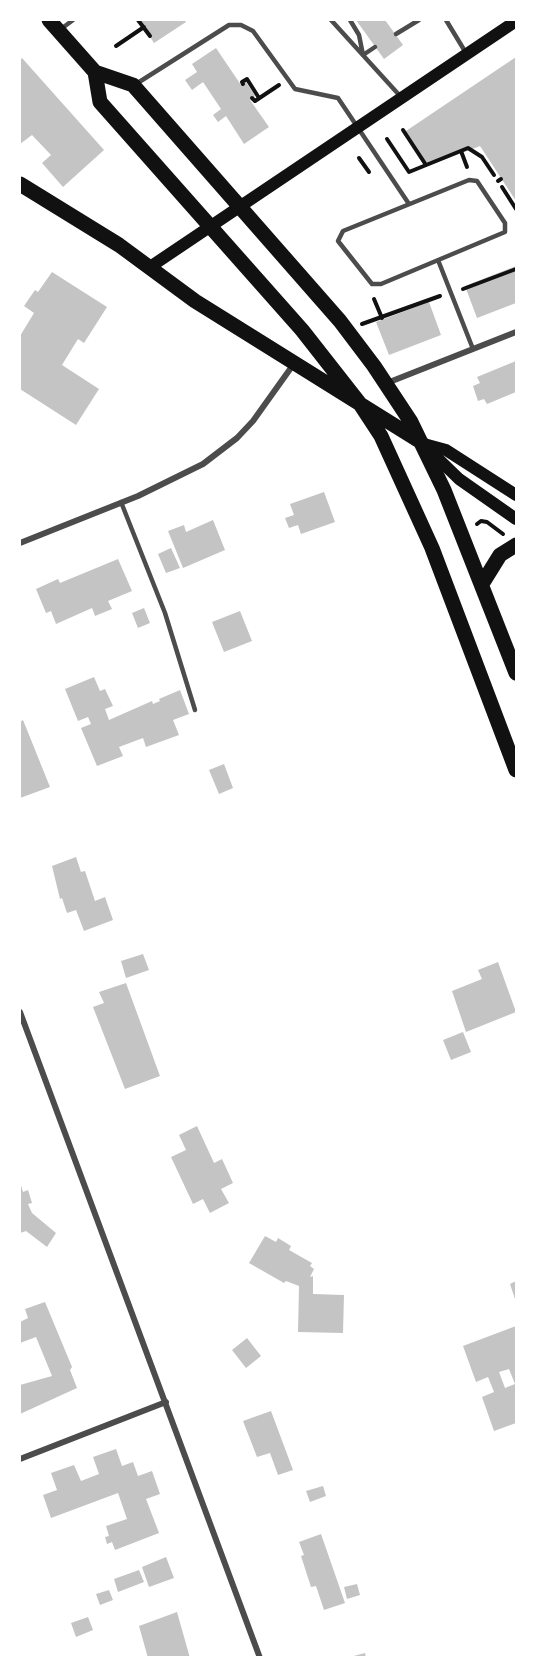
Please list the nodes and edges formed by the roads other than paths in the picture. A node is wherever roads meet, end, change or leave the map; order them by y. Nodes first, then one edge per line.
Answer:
1 (73, 20) edge
2 (331, 20) edge
3 (350, 20) edge
4 (419, 20) edge
5 (446, 20) edge
6 (516, 21) edge
7 (53, 25) edge
8 (396, 34) dead end
9 (375, 47) dead end
10 (466, 54) junction
11 (363, 55) junction
12 (95, 72) junction
13 (133, 85) junction
14 (401, 98) junction
15 (358, 126) junction
16 (20, 184) edge
17 (409, 204) junction
18 (239, 205) junction
19 (209, 225) junction
20 (438, 260) junction
21 (150, 267) junction
22 (516, 332) edge
23 (473, 349) junction
24 (294, 363) junction
25 (387, 383) junction
26 (360, 404) junction
27 (423, 444) junction
28 (516, 495) edge
29 (122, 502) junction
30 (516, 519) edge
31 (512, 541) edge
32 (20, 543) edge
33 (482, 584) junction
34 (513, 653) edge
35 (516, 673) edge
36 (195, 710) dead end
37 (516, 770) edge
38 (20, 1012) edge
39 (166, 1402) junction
40 (20, 1459) edge
41 (260, 1658) edge

1 - 7 lane
2 - 11 lane
3 - 11 lane
4 - 8 lane
5 - 10 lane
6 - 10 main road
7 - 12 main road
9 - 11 lane
10 - 14 main road
11 - 14 lane
12 - 13 main road
12 - 19 main road
13 - 15 lane
13 - 18 main road
14 - 15 main road
15 - 17 lane
15 - 18 main road
16 - 21 main road
17 - 20 lane
17 - 20 lane
18 - 19 main road
18 - 25 main road
19 - 21 main road
19 - 26 main road
20 - 23 lane
21 - 24 main road
22 - 23 street
23 - 25 street
24 - 26 main road
24 - 29 street
25 - 27 main road
26 - 27 main road
26 - 37 main road
27 - 28 main road
27 - 30 main road
27 - 33 main road
29 - 32 street
29 - 36 lane
31 - 33 main road
33 - 34 main road
34 - 35 main road
38 - 39 street
39 - 40 street
39 - 41 street

